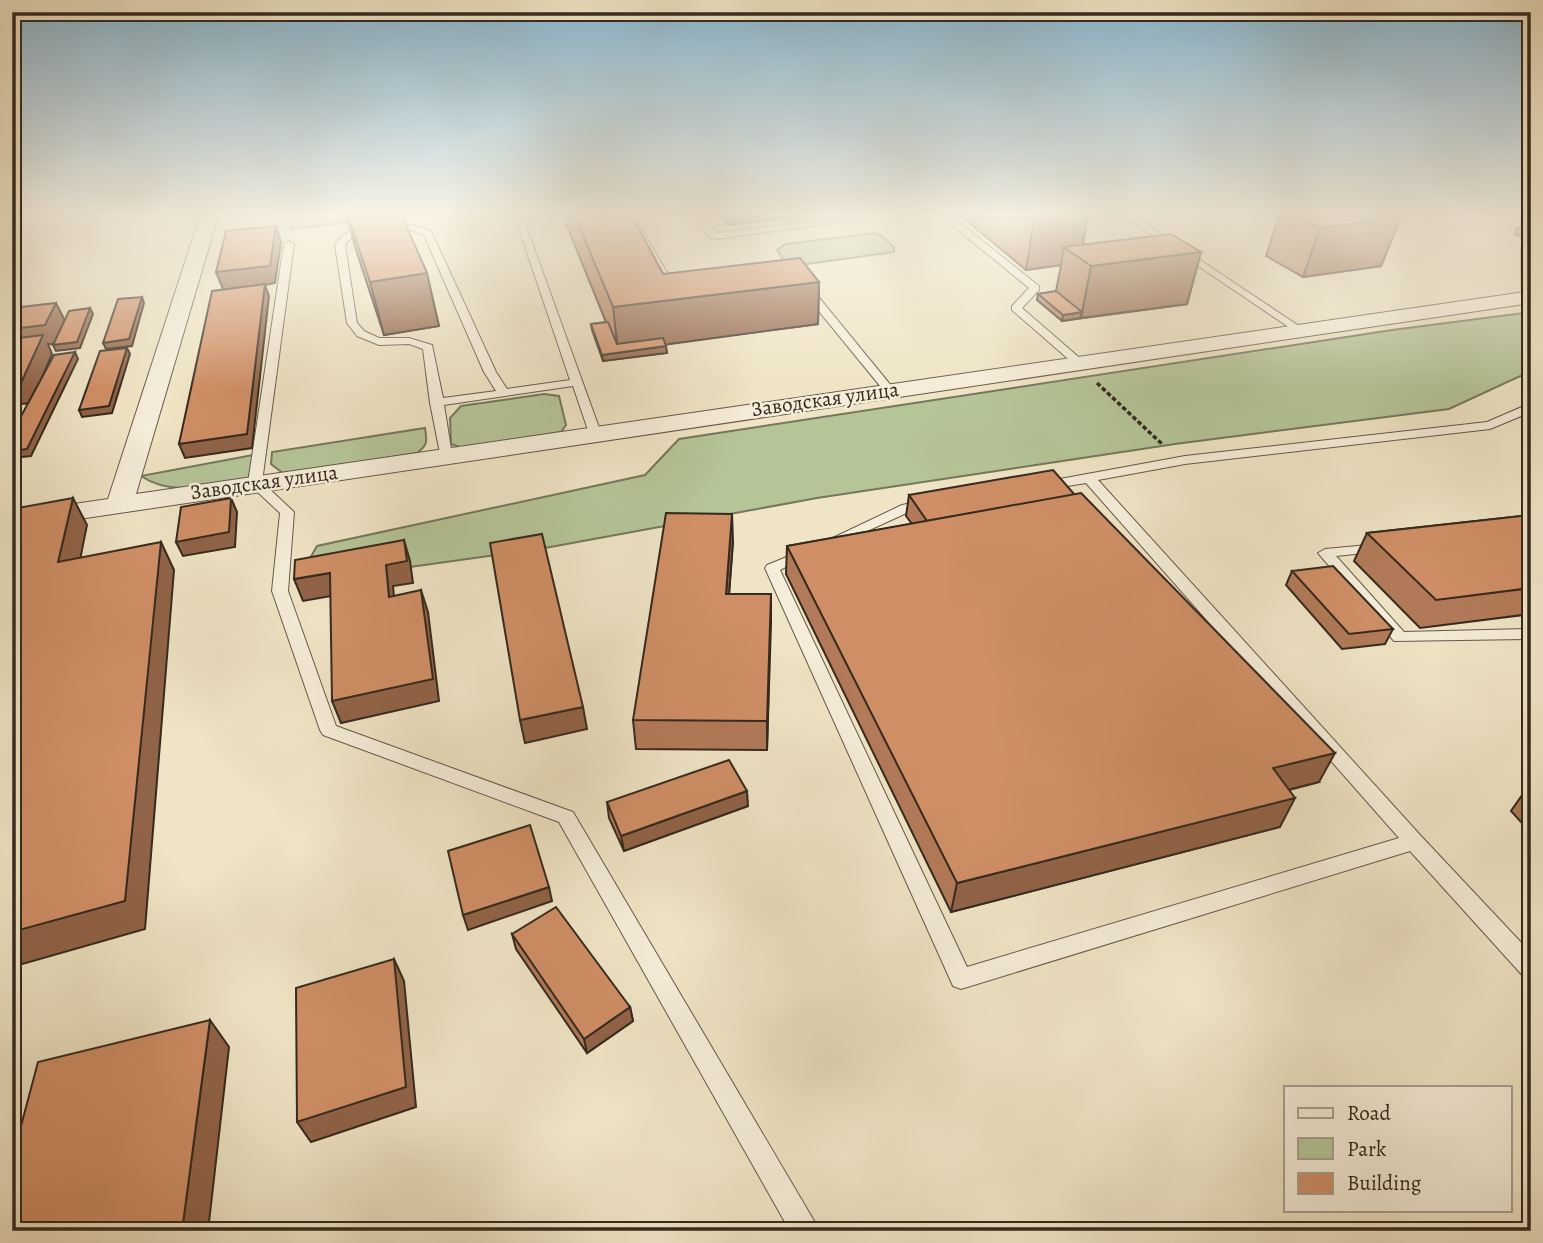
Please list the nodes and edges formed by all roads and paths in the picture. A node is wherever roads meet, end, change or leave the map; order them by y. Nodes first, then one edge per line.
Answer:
1 (191, 274) edge
2 (285, 274) edge
3 (345, 274) edge
4 (446, 274) edge
5 (539, 274) edge
6 (663, 274) edge
7 (1018, 274) edge
8 (1216, 274) edge
9 (1528, 274) edge
10 (794, 289) edge
11 (1529, 298) edge
12 (685, 301) edge
13 (1300, 330) junction
14 (1078, 362) junction
15 (1093, 379) dead end
16 (577, 382) junction
17 (888, 390) junction
18 (503, 392) junction
19 (436, 403) junction
20 (1531, 407) edge
21 (594, 433) junction
22 (446, 455) junction
23 (1179, 461) junction
24 (1088, 478) junction
25 (255, 483) junction
26 (1024, 489) edge
27 (946, 501) edge
28 (120, 503) junction
29 (12, 521) edge
30 (1394, 547) edge
31 (1531, 634) edge
32 (1414, 842) junction
33 (1531, 969) edge
34 (807, 1231) edge

1 - 28 street
2 - 25 lane
3 - 19 lane
4 - 18 lane
5 - 16 lane
6 - 12 lane
7 - 14 lane
8 - 13 lane
9 - 11 lane
10 - 17 lane
11 - 13 street, Заводская улица
13 - 14 street, Заводская улица
14 - 17 street, Заводская улица
15 - 23 path
16 - 18 lane
16 - 21 lane
17 - 21 street, Заводская улица
18 - 19 lane
19 - 22 lane
20 - 23 lane
21 - 22 street, Заводская улица
22 - 25 street, Заводская улица
23 - 24 lane
24 - 26 lane
24 - 32 lane
25 - 28 street, Заводская улица
25 - 34 lane
27 - 32 lane
28 - 29 street, Заводская улица
30 - 31 lane
32 - 33 lane

